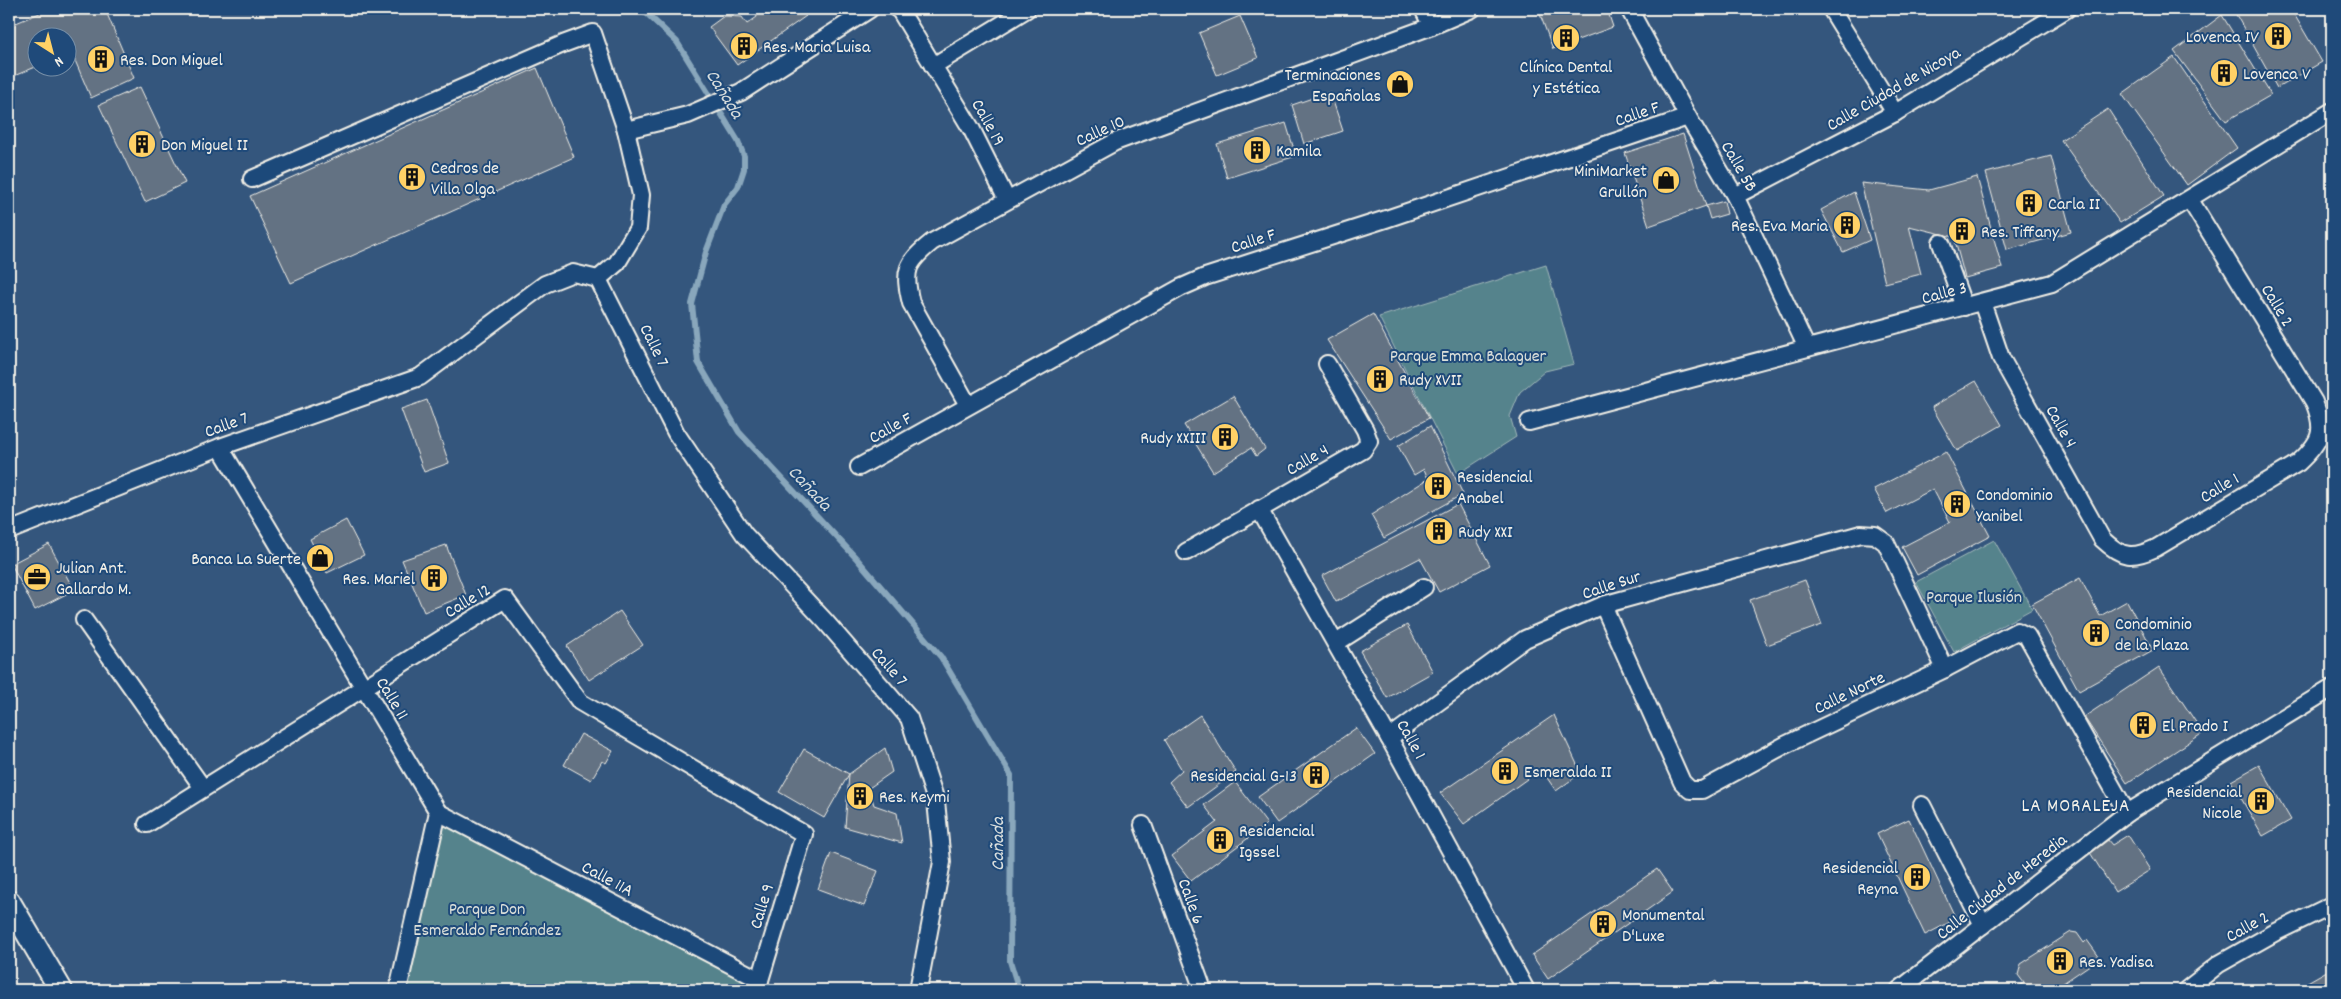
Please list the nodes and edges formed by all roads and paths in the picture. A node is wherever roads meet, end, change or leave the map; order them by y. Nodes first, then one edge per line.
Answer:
1 (870, 9) edge
2 (897, 9) edge
3 (1027, 9) edge
4 (1423, 9) edge
5 (1472, 9) edge
6 (1629, 9) edge
7 (1831, 9) edge
8 (2067, 9) edge
9 (1432, 26) junction
10 (933, 66) junction
11 (2332, 111) edge
12 (1895, 113) junction
13 (1688, 117) junction
14 (626, 130) junction
15 (252, 179) dead end
16 (1735, 196) junction
17 (1007, 200) junction
18 (2190, 200) junction
19 (1941, 242) dead end
20 (598, 279) junction
21 (1982, 302) junction
22 (1964, 307) junction
23 (1807, 348) junction
24 (1327, 364) dead end
25 (968, 406) junction
26 (1529, 422) dead end
27 (2321, 435) joint
28 (220, 447) junction
29 (859, 467) dead end
30 (1259, 509) junction
31 (9, 531) edge
32 (1186, 552) dead end
33 (2126, 556) joint
34 (1424, 587) dead end
35 (1603, 605) junction
36 (84, 620) dead end
37 (1336, 643) junction
38 (1944, 669) junction
39 (364, 688) junction
40 (2332, 688) edge
41 (1389, 738) junction
42 (203, 788) junction
43 (1922, 805) dead end
44 (438, 812) junction
45 (2126, 813) junction
46 (147, 824) dead end
47 (1144, 825) dead end
48 (804, 834) joint
49 (9, 902) edge
50 (2332, 905) edge
51 (1983, 925) junction
52 (758, 985) edge
53 (1908, 987) edge
54 (61, 990) edge
55 (398, 990) edge
56 (918, 990) edge
57 (1203, 990) edge
58 (1526, 990) edge
59 (2186, 990) edge

1 - 14 street
2 - 10 street, Calle 19
3 - 10 street
4 - 9 street
5 - 9 street, Calle 10
6 - 13 street, Calle 5B
7 - 12 street
8 - 12 street, Calle Ciudad de Nicoya
9 - 17 street, Calle 10
10 - 17 street, Calle 19
11 - 18 street, Calle 3
12 - 16 street, Calle Ciudad de Nicoya
13 - 16 street, Calle 5B
13 - 25 street, Calle F
14 - 15 street
14 - 20 street
16 - 23 street, Calle 5B
17 - 25 street, Calle 10
18 - 21 street, Calle 3
18 - 27 street, Calle 2
19 - 22 street
20 - 28 street, Calle 7
20 - 56 street, Calle 7
21 - 22 street, Calle 3
21 - 33 street, Calle 4
22 - 23 street, Calle 3
23 - 26 street, Calle 3
24 - 30 street, Calle 4
25 - 29 street, Calle F
27 - 33 street, Calle 1
28 - 31 street, Calle 7
28 - 39 street, Calle 11
30 - 32 street, Calle 4
30 - 37 street, Calle 1
34 - 37 street
35 - 38 street, Calle Sur
35 - 38 street, Calle Norte
35 - 41 street, Calle Sur
36 - 42 street
37 - 41 street, Calle 1
38 - 45 street, Calle Norte
39 - 42 street, Calle 12
39 - 44 street, Calle 11
39 - 48 street, Calle 12
40 - 45 street, Calle Ciudad de Heredia
41 - 58 street, Calle 1
42 - 46 street, Calle 12
43 - 51 street
44 - 52 street, Calle 11A
44 - 55 street
45 - 51 street, Calle Ciudad de Heredia
47 - 57 street, Calle 6
48 - 52 street, Calle 9
49 - 54 main road
50 - 59 street, Calle 2
51 - 53 street, Calle Ciudad de Heredia

